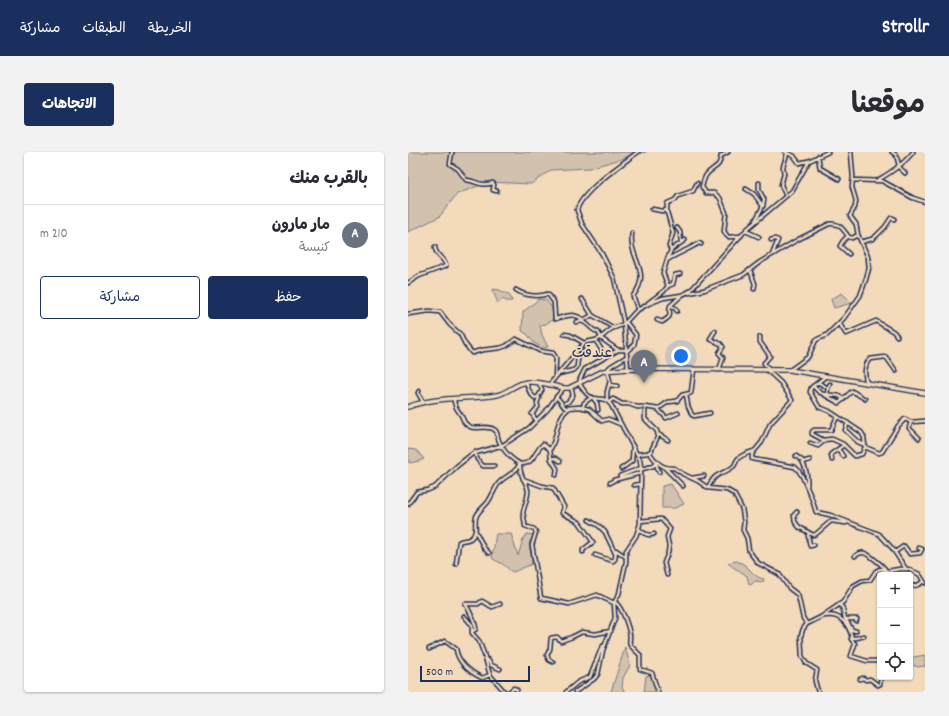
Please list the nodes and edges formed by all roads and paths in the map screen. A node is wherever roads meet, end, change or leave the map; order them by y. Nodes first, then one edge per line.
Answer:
1 (452, 152) edge
2 (638, 152) edge
3 (719, 152) edge
4 (728, 152) edge
5 (828, 152) edge
6 (851, 152) edge
7 (892, 152) edge
8 (913, 152) edge
9 (786, 153) edge
10 (821, 153) edge
11 (818, 156) junction
12 (720, 157) junction
13 (809, 161) junction
14 (899, 165) junction
15 (904, 173) dead end
16 (839, 179) dead end
17 (853, 180) junction
18 (878, 180) junction
19 (698, 183) dead end
20 (759, 183) dead end
21 (746, 189) dead end
22 (497, 191) dead end
23 (786, 196) junction
24 (925, 202) edge
25 (763, 206) junction
26 (652, 209) dead end
27 (667, 210) junction
28 (894, 219) dead end
29 (754, 223) junction
30 (677, 228) dead end
31 (746, 231) junction
32 (632, 233) dead end
33 (742, 236) junction
34 (848, 236) junction
35 (858, 236) junction
36 (759, 238) dead end
37 (685, 240) dead end
38 (771, 240) dead end
39 (681, 242) junction
40 (861, 242) junction
41 (701, 244) dead end
42 (435, 247) dead end
43 (672, 250) junction
44 (849, 254) dead end
45 (772, 255) junction
46 (667, 260) junction
47 (750, 270) junction
48 (680, 274) dead end
49 (408, 284) edge
50 (668, 286) junction
51 (754, 289) dead end
52 (516, 290) dead end
53 (688, 293) junction
54 (682, 295) junction
55 (582, 299) dead end
56 (648, 304) junction
57 (670, 306) junction
58 (638, 310) junction
59 (677, 311) dead end
60 (408, 314) edge
61 (592, 315) junction
62 (656, 320) dead end
63 (576, 322) dead end
64 (625, 323) junction
65 (839, 323) junction
66 (614, 328) junction
67 (715, 331) dead end
68 (564, 334) dead end
69 (896, 336) dead end
70 (760, 337) dead end
71 (601, 338) junction
72 (596, 340) junction
73 (584, 343) junction
74 (586, 350) dead end
75 (618, 350) junction
76 (626, 351) junction
77 (626, 357) junction
78 (605, 358) junction
79 (628, 369) junction
80 (694, 369) junction
81 (607, 370) junction
82 (720, 370) junction
83 (768, 370) junction
84 (790, 370) junction
85 (896, 371) dead end
86 (556, 376) junction
87 (826, 376) junction
88 (526, 382) junction
89 (539, 383) junction
90 (580, 383) junction
91 (819, 383) junction
92 (867, 383) junction
93 (830, 384) dead end
94 (549, 385) junction
95 (609, 385) junction
96 (617, 386) dead end
97 (813, 386) junction
98 (571, 387) junction
99 (564, 388) junction
100 (828, 388) junction
101 (419, 391) dead end
102 (925, 393) edge
103 (686, 394) junction
104 (823, 394) junction
105 (827, 394) junction
106 (538, 397) junction
107 (556, 397) junction
108 (454, 398) junction
109 (593, 398) junction
110 (865, 399) dead end
111 (843, 400) junction
112 (608, 401) junction
113 (423, 402) junction
114 (565, 403) dead end
115 (408, 407) edge
116 (583, 407) junction
117 (645, 407) junction
118 (568, 409) junction
119 (658, 409) junction
120 (598, 410) dead end
121 (678, 413) dead end
122 (710, 414) dead end
123 (837, 416) junction
124 (536, 420) junction
125 (925, 421) edge
126 (911, 422) junction
127 (621, 424) junction
128 (848, 424) junction
129 (658, 434) junction
130 (919, 438) dead end
131 (668, 440) dead end
132 (824, 441) junction
133 (810, 443) dead end
134 (844, 444) junction
135 (502, 445) junction
136 (633, 445) junction
137 (865, 446) junction
138 (838, 448) junction
139 (550, 449) junction
140 (754, 451) junction
141 (475, 452) junction
142 (650, 452) junction
143 (638, 454) junction
144 (796, 456) dead end
145 (843, 456) dead end
146 (551, 459) junction
147 (810, 460) dead end
148 (832, 460) dead end
149 (560, 461) dead end
150 (804, 462) junction
151 (657, 463) junction
152 (519, 464) junction
153 (494, 466) dead end
154 (664, 467) junction
155 (621, 469) dead end
156 (641, 469) junction
157 (659, 472) dead end
158 (641, 473) junction
159 (556, 475) dead end
160 (620, 476) dead end
161 (704, 476) dead end
162 (691, 478) junction
163 (523, 479) junction
164 (610, 483) dead end
165 (640, 484) junction
166 (634, 485) dead end
167 (683, 486) dead end
168 (807, 486) junction
169 (708, 488) junction
170 (408, 504) edge
171 (796, 512) dead end
172 (589, 520) dead end
173 (640, 521) junction
174 (848, 523) junction
175 (639, 529) junction
176 (476, 532) junction
177 (809, 533) junction
178 (654, 534) dead end
179 (814, 545) dead end
180 (918, 548) dead end
181 (583, 552) dead end
182 (895, 552) junction
183 (489, 553) dead end
184 (615, 554) junction
185 (595, 555) dead end
186 (855, 556) dead end
187 (626, 557) junction
188 (456, 564) dead end
189 (906, 569) junction
190 (887, 571) junction
191 (667, 575) dead end
192 (924, 582) edge
193 (913, 586) edge
194 (500, 604) dead end
195 (614, 604) junction
196 (840, 604) junction
197 (464, 616) dead end
198 (823, 616) junction
199 (846, 620) junction
200 (856, 621) dead end
201 (806, 624) junction
202 (473, 630) junction
203 (611, 631) junction
204 (856, 631) dead end
205 (864, 636) dead end
206 (852, 638) junction
207 (604, 646) junction
208 (429, 648) dead end
209 (484, 654) junction
210 (877, 661) edge
211 (553, 662) dead end
212 (500, 669) dead end
213 (490, 675) junction
214 (860, 679) dead end
215 (881, 680) edge
216 (517, 690) dead end
217 (505, 692) edge
218 (509, 692) edge
219 (566, 692) edge
220 (575, 692) edge
221 (658, 692) edge
222 (818, 692) edge

1 - 22 street
2 - 64 street
3 - 12 street
4 - 12 street
5 - 10 street
6 - 17 street
7 - 14 street
8 - 14 street
9 - 13 street
9 - 23 street
10 - 11 street
11 - 13 street
11 - 16 street
12 - 33 street
13 - 23 street
14 - 15 street
14 - 18 street
17 - 18 street
17 - 35 street
18 - 24 street
19 - 27 street
20 - 25 street
21 - 25 street
23 - 29 street
25 - 29 street
26 - 27 street
27 - 43 street
28 - 40 street
29 - 31 street
30 - 39 street
31 - 33 street
31 - 36 street
32 - 58 street
33 - 53 street
34 - 35 street
34 - 44 street
34 - 45 street
35 - 40 street
37 - 39 street
38 - 45 street
39 - 43 street
40 - 65 street
41 - 46 street
42 - 49 street
43 - 46 street
45 - 47 street
46 - 50 street
47 - 51 street
47 - 53 street
48 - 50 street
50 - 56 street
52 - 61 street
53 - 54 street
54 - 56 street
54 - 57 street
55 - 61 street
56 - 58 street
57 - 59 street
57 - 62 street
58 - 64 street
60 - 86 street
61 - 66 street
63 - 71 street
64 - 66 street
64 - 76 street
64 - 76 street
65 - 69 street
65 - 84 street
66 - 71 street
67 - 82 street
68 - 73 street
70 - 83 street
71 - 72 street
71 - 75 street
72 - 73 street
72 - 78 street
73 - 86 street
74 - 86 street
75 - 76 street
75 - 78 street
76 - 77 street
77 - 79 street
77 - 81 street
78 - 90 street
79 - 80 main road
79 - 81 main road
80 - 82 main road
80 - 103 street
81 - 90 main road
81 - 95 street
82 - 83 main road
83 - 84 main road
83 - 140 street
84 - 87 main road
85 - 92 street
86 - 94 street
87 - 91 street
87 - 92 main road
88 - 89 main road
88 - 106 street
88 - 108 main road
89 - 94 main road
89 - 106 street
90 - 98 main road
90 - 109 street
91 - 97 street
91 - 100 street
92 - 102 main road
93 - 100 street
94 - 99 main road
95 - 96 street
95 - 112 street
97 - 104 street
97 - 123 street
98 - 99 main road
98 - 114 street
99 - 107 street
100 - 105 street
101 - 113 street
103 - 119 street
103 - 122 street
104 - 105 street
104 - 111 street
105 - 111 street
106 - 124 street
107 - 118 street
107 - 124 street
108 - 113 main road
108 - 135 street
109 - 112 street
109 - 116 street
109 - 120 street
110 - 111 street
112 - 117 street
112 - 127 street
113 - 115 main road
116 - 118 street
116 - 127 street
117 - 119 street
117 - 129 street
118 - 139 street
119 - 121 street
123 - 128 street
123 - 132 street
124 - 135 street
125 - 126 street
126 - 130 street
126 - 137 street
127 - 136 street
128 - 137 street
128 - 137 street
129 - 131 street
129 - 142 street
132 - 133 street
132 - 134 street
134 - 137 street
134 - 138 street
135 - 141 street
135 - 152 street
136 - 143 street
136 - 155 street
138 - 145 street
138 - 148 street
139 - 146 street
139 - 152 street
140 - 168 street
140 - 169 street
141 - 153 street
141 - 170 street
142 - 143 street
142 - 151 street
143 - 156 street
144 - 150 street
146 - 149 street
146 - 159 street
147 - 150 street
150 - 168 street
151 - 154 street
151 - 156 street
151 - 157 street
152 - 163 street
152 - 176 street
154 - 162 street
154 - 167 street
156 - 158 street
156 - 160 street
158 - 164 street
158 - 165 street
161 - 162 street
162 - 169 street
163 - 181 street
163 - 195 street
165 - 166 street
165 - 173 street
168 - 174 street
169 - 201 street
171 - 177 street
172 - 184 street
173 - 175 street
173 - 191 street
174 - 177 street
174 - 182 street
175 - 178 street
175 - 187 street
176 - 183 street
176 - 188 street
177 - 179 street
180 - 182 street
182 - 189 street
184 - 185 street
184 - 187 street
186 - 190 street
187 - 195 street
189 - 190 street
189 - 192 street
190 - 196 street
192 - 193 street
194 - 202 street
195 - 203 street
195 - 221 street
196 - 198 street
196 - 199 street
197 - 202 street
198 - 201 street
198 - 206 street
199 - 200 street
199 - 204 street
201 - 222 street
202 - 209 street
203 - 207 street
203 - 211 street
205 - 206 street
206 - 210 street
207 - 219 street
207 - 220 street
208 - 213 street
209 - 212 street
209 - 213 street
213 - 217 street
214 - 215 street
216 - 218 street

